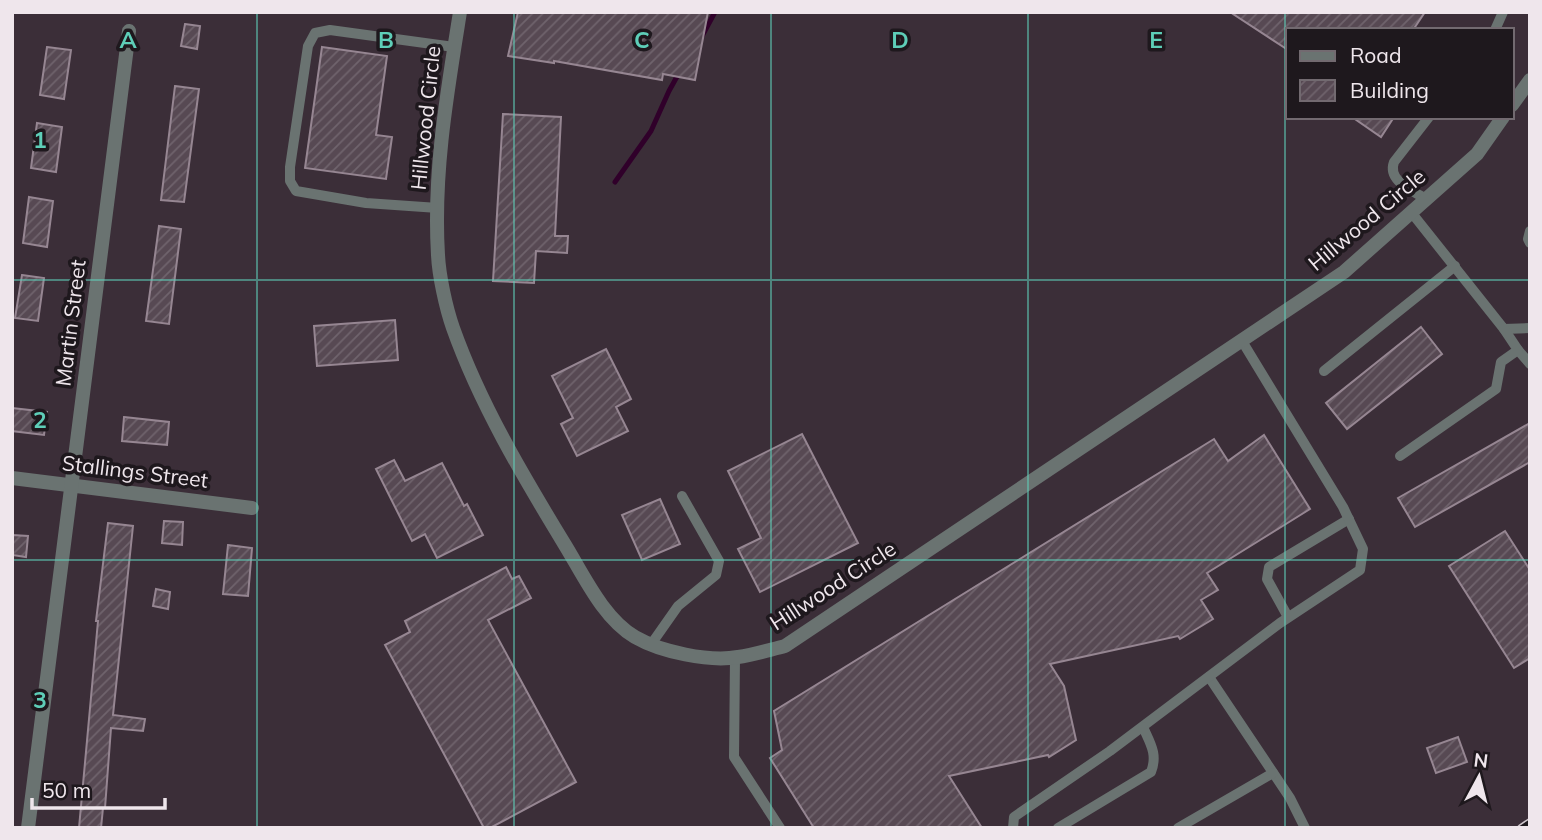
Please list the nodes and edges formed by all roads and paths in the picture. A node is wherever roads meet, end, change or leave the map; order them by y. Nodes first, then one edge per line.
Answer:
1 (460, 12) edge
2 (1503, 12) edge
3 (1496, 28) edge
4 (128, 31) dead end
5 (454, 47) junction
6 (1427, 119) edge
7 (1502, 119) edge
8 (1426, 199) junction
9 (438, 208) junction
10 (1411, 212) junction
11 (1530, 231) edge
12 (1530, 243) edge
13 (1455, 266) junction
14 (1530, 328) edge
15 (1504, 329) junction
16 (1242, 341) junction
17 (1518, 350) junction
18 (1530, 364) edge
19 (1324, 371) dead end
20 (1400, 456) dead end
21 (12, 478) edge
22 (71, 486) junction
23 (682, 496) dead end
24 (252, 508) dead end
25 (1349, 519) junction
26 (1288, 617) junction
27 (652, 643) junction
28 (735, 658) junction
29 (1209, 677) junction
30 (1143, 727) junction
31 (1273, 773) junction
32 (28, 828) edge
33 (780, 828) edge
34 (1013, 828) edge
35 (1058, 828) edge
36 (1178, 828) edge
37 (1305, 828) edge

1 - 5 street, Hillwood Circle
2 - 3 lane
4 - 22 street, Martin Street
5 - 9 street, Hillwood Circle
5 - 9 lane
6 - 8 lane
7 - 8 street, Hillwood Circle
8 - 10 street, Hillwood Circle
9 - 27 street, Hillwood Circle
10 - 13 lane
10 - 16 street, Hillwood Circle
11 - 12 lane
13 - 15 lane
13 - 19 lane
14 - 15 lane
15 - 17 lane
16 - 25 lane
16 - 28 street, Hillwood Circle
17 - 18 lane
17 - 20 lane
21 - 22 street, Stallings Street
22 - 24 street, Stallings Street
22 - 32 street, Martin Street
23 - 27 lane
25 - 26 lane
25 - 26 lane
26 - 29 lane
27 - 28 street, Hillwood Circle
28 - 33 lane
29 - 30 lane
29 - 31 lane
30 - 34 lane
30 - 35 lane
31 - 36 lane
31 - 37 lane

